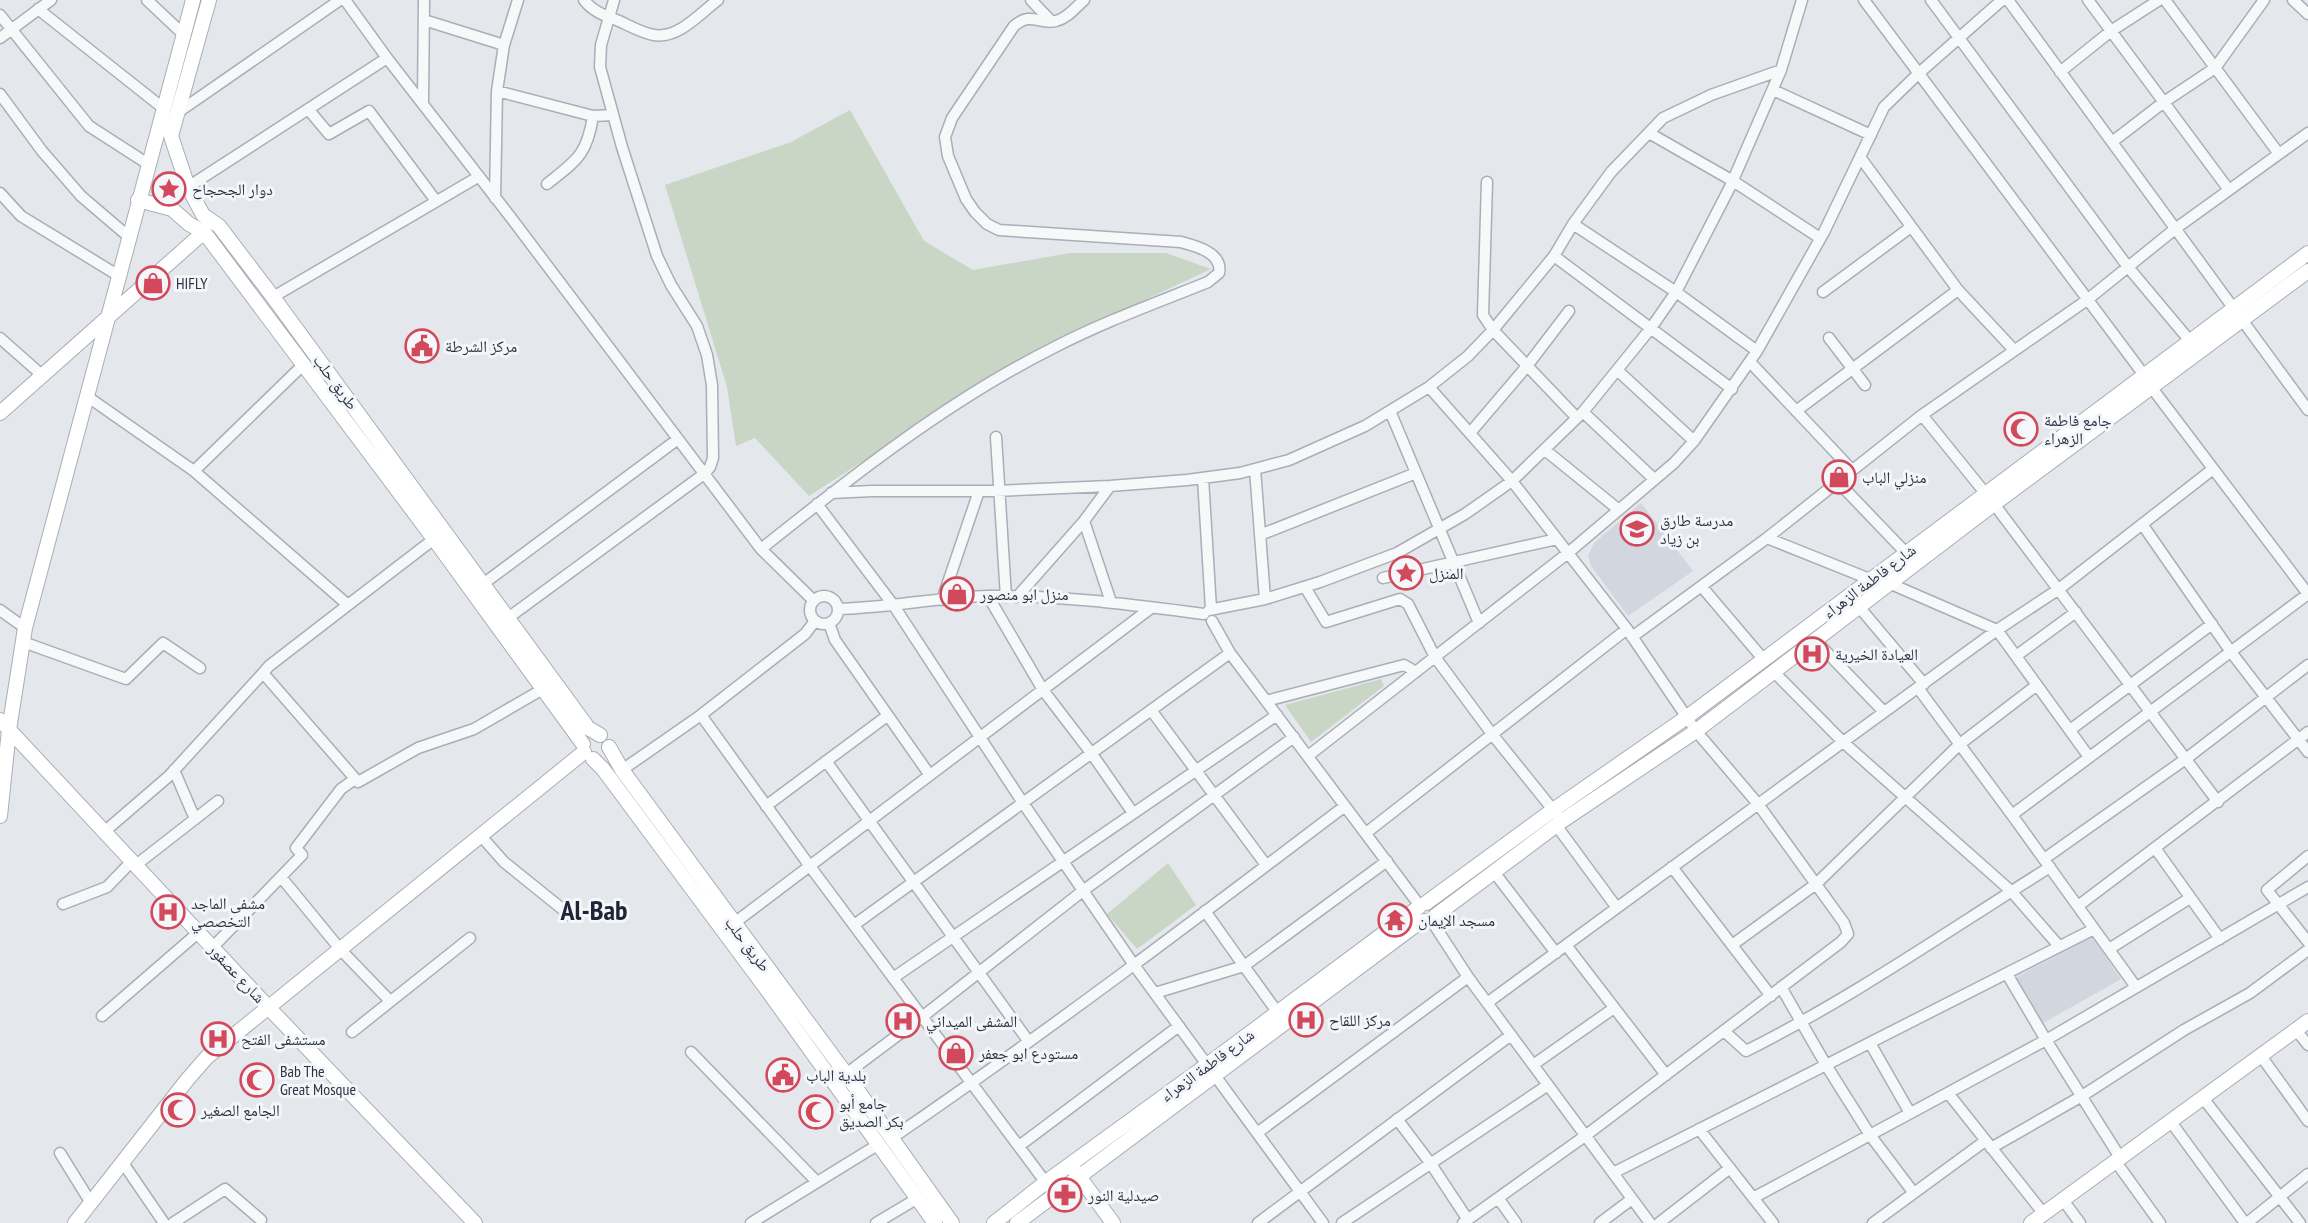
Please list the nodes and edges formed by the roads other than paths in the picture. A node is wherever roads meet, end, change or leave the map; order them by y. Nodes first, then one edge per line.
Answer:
1 (51, 0) edge
2 (147, 0) edge
3 (193, 0) edge
4 (208, 0) edge
5 (340, 0) edge
6 (345, 0) edge
7 (424, 0) edge
8 (518, 0) edge
9 (584, 0) edge
10 (614, 0) edge
11 (718, 0) edge
12 (1031, 0) edge
13 (1084, 0) edge
14 (1802, 0) edge
15 (1864, 0) edge
16 (1931, 0) edge
17 (2002, 0) edge
18 (2008, 0) edge
19 (2088, 0) edge
20 (2159, 0) edge
21 (2165, 0) edge
22 (2264, 0) edge
23 (2293, 0) edge
24 (39, 9) junction
25 (2308, 14) edge
26 (0, 15) edge
27 (609, 17) junction
28 (424, 20) junction
29 (1051, 22) junction
30 (12, 30) junction
31 (2111, 31) junction
32 (183, 34) junction
33 (1960, 37) junction
34 (0, 38) edge
35 (504, 45) junction
36 (387, 58) junction
37 (2216, 68) junction
38 (1782, 70) junction
39 (2060, 72) junction
40 (1918, 74) junction
41 (1773, 90) junction
42 (496, 91) junction
43 (0, 94) edge
44 (2164, 102) junction
45 (423, 103) junction
46 (163, 108) junction
47 (308, 109) junction
48 (177, 112) junction
49 (613, 115) junction
50 (592, 116) junction
51 (1649, 133) junction
52 (2308, 133) edge
53 (1871, 135) junction
54 (155, 136) junction
55 (171, 136) junction
56 (2112, 142) junction
57 (2279, 154) junction
58 (1860, 157) junction
59 (148, 164) junction
60 (478, 177) junction
61 (1733, 181) junction
62 (1487, 182) dead end
63 (547, 184) dead end
64 (188, 187) junction
65 (2229, 190) junction
66 (0, 193) edge
67 (495, 198) junction
68 (138, 200) junction
69 (436, 201) junction
70 (203, 215) junction
71 (189, 224) junction
72 (1573, 224) junction
73 (1911, 226) junction
74 (2175, 229) junction
75 (204, 232) junction
76 (129, 237) junction
77 (1820, 238) junction
78 (2308, 253) edge
79 (1554, 256) junction
80 (2128, 267) junction
81 (2308, 271) edge
82 (119, 276) junction
83 (1958, 290) junction
84 (1676, 292) junction
85 (1823, 292) dead end
86 (273, 297) junction
87 (2087, 300) junction
88 (2233, 308) junction
89 (1569, 311) dead end
90 (109, 316) junction
91 (2243, 320) junction
92 (1651, 328) junction
93 (1493, 330) junction
94 (0, 338) edge
95 (1829, 338) dead end
96 (2190, 341) junction
97 (2014, 350) junction
98 (1757, 351) junction
99 (1750, 362) junction
100 (304, 364) junction
101 (1527, 366) junction
102 (2156, 366) junction
103 (1852, 369) junction
104 (1617, 370) junction
105 (2144, 375) junction
106 (43, 376) junction
107 (2164, 379) junction
108 (1865, 385) dead end
109 (1429, 387) junction
110 (2152, 388) junction
111 (1732, 389) junction
112 (88, 397) junction
113 (2308, 409) edge
114 (1390, 411) junction
115 (1796, 411) junction
116 (0, 413) edge
117 (1580, 415) junction
118 (1922, 415) junction
119 (1470, 433) junction
120 (996, 438) dead end
121 (678, 439) junction
122 (1694, 441) junction
123 (1545, 450) junction
124 (1255, 469) junction
125 (2213, 469) junction
126 (1852, 470) junction
127 (194, 471) junction
128 (1416, 473) junction
129 (704, 474) junction
130 (1203, 478) junction
131 (1654, 479) junction
132 (1512, 481) junction
133 (1838, 482) junction
134 (1110, 486) junction
135 (979, 491) junction
136 (999, 491) junction
137 (831, 494) junction
138 (1990, 498) junction
139 (817, 504) junction
140 (1619, 510) junction
141 (1084, 521) junction
142 (2142, 524) junction
143 (1438, 529) junction
144 (1260, 535) junction
145 (1767, 538) junction
146 (434, 539) junction
147 (1557, 539) junction
148 (761, 549) junction
149 (1568, 553) junction
150 (1906, 553) junction
151 (1452, 563) junction
152 (1383, 578) dead end
153 (1872, 580) junction
154 (483, 584) junction
155 (1891, 584) junction
156 (1305, 587) junction
157 (1702, 587) junction
158 (2059, 589) junction
159 (2308, 594) edge
160 (988, 596) junction
161 (1012, 597) junction
162 (1265, 599) junction
163 (942, 600) junction
164 (814, 601) junction
165 (1111, 602) junction
166 (348, 605) junction
167 (894, 606) junction
168 (1151, 608) junction
169 (1860, 608) junction
170 (837, 609) junction
171 (0, 610) edge
172 (2076, 612) junction
173 (1209, 614) junction
174 (508, 618) junction
175 (816, 621) junction
176 (828, 623) junction
177 (1479, 623) junction
178 (2212, 624) junction
179 (1997, 630) junction
180 (1629, 633) junction
181 (24, 635) junction
182 (1816, 641) junction
183 (2231, 652) junction
184 (1230, 653) junction
185 (2016, 656) junction
186 (1435, 657) junction
187 (1764, 660) junction
188 (2308, 665) edge
189 (200, 668) dead end
190 (1416, 672) junction
191 (1774, 672) junction
192 (263, 673) junction
193 (2037, 685) junction
194 (2131, 685) junction
195 (1921, 686) junction
196 (543, 689) junction
197 (1043, 690) junction
198 (2265, 696) junction
199 (1266, 701) junction
200 (1151, 710) junction
201 (1884, 712) junction
202 (2151, 712) junction
203 (701, 715) junction
204 (1276, 715) junction
205 (887, 716) junction
206 (1687, 717) junction
207 (5, 725) edge
208 (2070, 730) junction
209 (1696, 731) junction
210 (2308, 732) edge
211 (1492, 734) junction
212 (600, 735) junction
213 (979, 736) junction
214 (1294, 737) junction
215 (2298, 740) junction
216 (1843, 742) junction
217 (1960, 744) junction
218 (609, 747) junction
219 (587, 752) junction
220 (2308, 752) edge
221 (1092, 754) junction
222 (1308, 756) junction
223 (2089, 757) junction
224 (2187, 758) junction
225 (826, 761) junction
226 (174, 770) junction
227 (622, 770) junction
228 (1196, 770) junction
229 (929, 774) junction
230 (356, 779) junction
231 (1214, 795) junction
232 (1905, 797) junction
233 (218, 801) dead end
234 (2218, 802) junction
235 (1023, 803) junction
236 (1758, 804) junction
237 (766, 806) junction
238 (1345, 806) junction
239 (1553, 810) junction
240 (1133, 813) junction
241 (2012, 815) junction
242 (0, 816) edge
243 (195, 819) junction
244 (869, 820) junction
245 (1559, 823) junction
246 (104, 832) junction
247 (1366, 833) junction
248 (481, 836) junction
249 (2155, 848) junction
250 (2308, 856) edge
251 (1064, 861) junction
252 (1387, 861) junction
253 (134, 863) junction
254 (2047, 863) junction
255 (809, 865) junction
256 (1266, 865) junction
257 (1672, 867) junction
258 (1494, 872) junction
259 (281, 877) junction
260 (914, 882) junction
261 (1816, 884) junction
262 (2308, 887) edge
263 (1084, 890) junction
264 (2011, 891) junction
265 (2190, 898) junction
266 (63, 904) dead end
267 (1422, 905) junction
268 (2078, 906) junction
269 (2278, 906) junction
270 (1617, 908) junction
271 (1205, 911) junction
272 (571, 916) dead end
273 (1430, 919) junction
274 (733, 924) junction
275 (854, 925) junction
276 (2094, 929) junction
277 (199, 932) junction
278 (953, 937) junction
279 (470, 938) dead end
280 (2220, 939) junction
281 (2308, 942) edge
282 (1566, 945) junction
283 (1732, 945) junction
284 (2060, 946) junction
285 (213, 947) junction
286 (340, 949) junction
287 (2109, 949) junction
288 (2308, 950) edge
289 (1556, 953) junction
290 (1134, 965) junction
291 (1244, 966) junction
292 (979, 972) junction
293 (2007, 974) junction
294 (1468, 977) junction
295 (893, 978) junction
296 (1781, 987) junction
297 (2136, 987) junction
298 (1155, 993) junction
299 (1771, 996) junction
300 (390, 1001) junction
301 (1488, 1003) junction
302 (268, 1007) junction
303 (1614, 1008) junction
304 (1278, 1013) junction
305 (102, 1016) dead end
306 (922, 1017) junction
307 (2308, 1021) edge
308 (1803, 1023) junction
309 (1179, 1026) junction
310 (2296, 1030) junction
311 (1724, 1031) junction
312 (352, 1032) dead end
313 (1511, 1035) junction
314 (2046, 1040) junction
315 (1029, 1042) junction
316 (1870, 1043) junction
317 (2308, 1044) edge
318 (691, 1052) dead end
319 (2261, 1056) junction
320 (1533, 1065) junction
321 (1826, 1065) junction
322 (1211, 1071) junction
323 (846, 1074) junction
324 (1665, 1075) junction
325 (972, 1083) junction
326 (1548, 1085) junction
327 (1948, 1093) junction
328 (2082, 1096) junction
329 (2203, 1098) junction
330 (1910, 1113) junction
331 (1397, 1119) junction
332 (2308, 1121) edge
333 (2171, 1122) junction
334 (1699, 1129) junction
335 (1257, 1133) junction
336 (1870, 1135) junction
337 (1585, 1136) junction
338 (892, 1138) junction
339 (879, 1144) junction
340 (1988, 1144) junction
341 (1019, 1146) junction
342 (60, 1153) dead end
343 (2118, 1160) junction
344 (123, 1162) junction
345 (1431, 1164) junction
346 (1070, 1165) junction
347 (1730, 1168) junction
348 (1613, 1173) junction
349 (2308, 1174) edge
350 (1079, 1177) junction
351 (817, 1182) junction
352 (1046, 1182) junction
353 (1300, 1191) junction
354 (1913, 1191) junction
355 (1055, 1195) junction
356 (2278, 1196) junction
357 (918, 1198) junction
358 (1498, 1198) junction
359 (1753, 1198) junction
360 (1632, 1199) junction
361 (2063, 1200) junction
362 (91, 1203) junction
363 (2044, 1214) junction
364 (261, 1220) dead end
365 (1466, 1221) edge
366 (75, 1223) edge
367 (164, 1223) edge
368 (173, 1223) edge
369 (475, 1223) edge
370 (751, 1223) edge
371 (876, 1223) edge
372 (935, 1223) edge
373 (952, 1223) edge
374 (994, 1223) edge
375 (1017, 1223) edge
376 (1113, 1223) edge
377 (1258, 1223) edge
378 (1323, 1223) edge
379 (1342, 1223) edge
380 (1516, 1223) edge
381 (1600, 1223) edge
382 (1650, 1223) edge
383 (1659, 1223) edge
384 (1773, 1223) edge
385 (1873, 1223) edge
386 (2031, 1223) edge
387 (2080, 1223) edge
388 (2160, 1223) edge
389 (2246, 1223) edge
390 (2300, 1223) edge

1 - 24 street
2 - 32 street
3 - 32 main road
4 - 48 main road
5 - 48 street
6 - 36 street
7 - 28 street
8 - 35 street
9 - 27 street
10 - 27 street
11 - 27 street
12 - 29 street
13 - 29 street
14 - 38 street
15 - 40 street
16 - 33 street
17 - 33 street
18 - 39 street
19 - 31 street
20 - 31 street
21 - 37 street
22 - 37 street
23 - 25 street
24 - 30 street
24 - 46 street
26 - 30 street
27 - 49 street
28 - 35 street
28 - 45 street
29 - 137 street
30 - 34 street
30 - 59 street
31 - 39 street
31 - 44 street
32 - 46 main road
33 - 40 street
33 - 80 street
35 - 42 street
36 - 45 street
36 - 47 street
37 - 44 street
37 - 57 street
38 - 41 street
38 - 51 street
39 - 56 street
40 - 53 street
40 - 87 street
41 - 53 street
41 - 61 street
42 - 50 street
42 - 67 street
43 - 76 street
44 - 56 street
44 - 65 street
45 - 60 street
46 - 54 main road
47 - 64 street
47 - 69 street
48 - 55 main road
49 - 50 street
49 - 129 street
50 - 63 street
51 - 61 street
51 - 72 street
52 - 57 street
53 - 58 street
54 - 55 main road
54 - 59 main road
55 - 64 main road, طريق حلب
56 - 74 street
57 - 65 street
58 - 73 street
58 - 77 street
59 - 68 main road
60 - 67 street
60 - 69 street
61 - 77 street
61 - 84 street
62 - 93 street
64 - 70 main road, طريق حلب
65 - 74 street
66 - 82 street
67 - 121 street
68 - 71 main road
68 - 76 main road
69 - 86 street
70 - 71 main road
70 - 86 main road, طريق حلب
71 - 75 main road
72 - 79 street
72 - 84 street
73 - 83 street
73 - 85 street
74 - 80 street
74 - 88 street
75 - 90 main road
75 - 100 main road
76 - 82 main road
77 - 98 street
78 - 88 main road, شارع فاطمة الزهراء
79 - 92 street
79 - 93 street
80 - 87 street
80 - 96 street
81 - 91 main road, شارع فاطمة الزهراء
82 - 90 main road
83 - 97 street
83 - 103 street
84 - 92 street
84 - 98 street
86 - 154 main road, طريق حلب
87 - 97 street
87 - 105 street
88 - 91 street
88 - 96 main road, شارع فاطمة الزهراء
89 - 101 street
90 - 106 main road
90 - 112 main road
91 - 107 main road, شارع فاطمة الزهراء
91 - 113 street
92 - 104 street
92 - 111 street
93 - 101 street
93 - 109 street
94 - 106 street
95 - 103 street
96 - 102 main road, شارع فاطمة الزهراء
97 - 118 street
98 - 99 street
99 - 111 street
99 - 115 street
100 - 127 street
100 - 146 main road
101 - 117 street
101 - 119 street
102 - 105 main road, شارع فاطمة الزهراء
102 - 107 main road
103 - 108 street
103 - 115 street
104 - 117 street
104 - 122 street
105 - 138 main road, شارع فاطمة الزهراء
106 - 116 main road
107 - 110 main road, شارع فاطمة الزهراء
109 - 114 street
109 - 119 street
110 - 125 street
110 - 138 main road, شارع فاطمة الزهراء
111 - 122 street
112 - 127 street
112 - 181 main road
114 - 124 street
114 - 128 street
115 - 126 street
117 - 123 street
117 - 131 street
118 - 126 street
118 - 138 street
119 - 132 street
120 - 136 street
121 - 129 street
121 - 154 street
122 - 131 street
123 - 132 street
123 - 140 street
124 - 130 street
124 - 144 street
125 - 142 street
125 - 159 street
126 - 133 street
127 - 166 street
128 - 143 street
128 - 144 street
129 - 148 street
129 - 174 street
130 - 134 street
130 - 173 street
131 - 140 street
132 - 143 street
132 - 147 street
133 - 145 street
133 - 150 street
134 - 136 street
134 - 141 street
135 - 136 street
135 - 137 street
135 - 163 street
136 - 161 street
137 - 139 street
138 - 150 main road, شارع فاطمة الزهراء
138 - 155 main road, شارع فاطمة الزهراء
138 - 158 street
139 - 148 street
139 - 167 street
140 - 149 street
141 - 161 street
141 - 165 street
142 - 158 street
142 - 178 street
143 - 151 street
143 - 156 street
144 - 162 street
145 - 153 street
145 - 157 street
146 - 166 street
146 - 196 main road
147 - 149 street
147 - 151 street
148 - 164 street
149 - 177 street
149 - 180 street
150 - 153 main road, شارع فاطمة الزهراء
151 - 152 street
151 - 177 street
153 - 155 street
153 - 187 main road, شارع فاطمة الزهراء
154 - 174 main road, طريق حلب
155 - 169 main road, شارع فاطمة الزهراء
155 - 179 street
156 - 162 street
156 - 186 street
157 - 180 street
157 - 187 street
158 - 172 street
158 - 179 street
159 - 183 street
160 - 161 street
160 - 163 street
160 - 197 street
161 - 165 street
162 - 173 street
163 - 167 street
164 - 170 street
164 - 175 street
165 - 168 street
166 - 192 street
167 - 170 street
167 - 213 street
168 - 173 street
168 - 197 street
169 - 182 main road, شارع فاطمة الزهراء
169 - 195 street
170 - 176 street
171 - 181 street
172 - 185 street
172 - 194 street
173 - 184 street
174 - 212 main road, طريق حلب
175 - 176 street
175 - 203 street
176 - 205 street
177 - 186 street
178 - 183 street
178 - 194 street
179 - 185 street
179 - 195 street
180 - 206 street
180 - 211 street
181 - 189 street
181 - 207 main road
182 - 191 main road, شارع فاطمة الزهراء
182 - 201 street
183 - 198 street
183 - 202 street
184 - 199 street
184 - 200 street
185 - 193 street
186 - 190 street
186 - 211 street
187 - 206 main road, شارع فاطمة الزهراء
188 - 198 street
190 - 199 street
190 - 222 street
191 - 209 main road, شارع فاطمة الزهراء
191 - 216 street
192 - 226 street
192 - 230 street
193 - 208 street
193 - 217 street
194 - 202 street
194 - 208 street
195 - 201 street
195 - 217 street
196 - 219 main road
196 - 230 street
197 - 213 street
197 - 221 street
198 - 215 street
198 - 224 street
199 - 204 street
200 - 221 street
200 - 228 street
201 - 216 street
202 - 223 street
202 - 224 street
203 - 227 street
203 - 237 street
204 - 214 street
204 - 228 street
205 - 225 street
205 - 229 street
206 - 209 street
206 - 239 main road, شارع فاطمة الزهراء
207 - 242 main road
207 - 246 main road, شارع عصفور
208 - 223 street
209 - 236 street
209 - 245 main road, شارع فاطمة الزهراء
210 - 215 street
211 - 239 street
211 - 247 street
212 - 218 main road
212 - 219 main road
213 - 229 street
213 - 235 street
214 - 222 street
214 - 231 street
215 - 220 street
215 - 234 street
216 - 232 street
216 - 236 street
217 - 232 street
217 - 241 street
218 - 219 main road
218 - 227 main road, طريق حلب
219 - 248 main road
219 - 339 main road
221 - 235 street
221 - 240 street
222 - 238 street
223 - 241 street
224 - 234 street
224 - 254 street
225 - 237 street
225 - 244 street
226 - 243 street
226 - 246 street
227 - 274 main road, طريق حلب
228 - 231 street
228 - 240 street
229 - 244 street
230 - 259 street
231 - 256 street
231 - 263 street
232 - 261 street
232 - 264 street
233 - 243 street
234 - 249 street
235 - 251 street
235 - 260 street
236 - 257 street
236 - 261 street
237 - 255 street
238 - 247 street
238 - 256 street
239 - 245 street
239 - 267 main road, شارع فاطمة الزهراء
240 - 251 street
241 - 254 street
243 - 253 street
244 - 255 street
244 - 260 street
245 - 258 main road, شارع فاطمة الزهراء
245 - 270 street
246 - 253 main road, شارع عصفور
247 - 252 street
248 - 272 street
248 - 286 main road
249 - 265 street
249 - 268 street
250 - 269 street
251 - 263 street
251 - 278 street
252 - 267 street
252 - 291 street
253 - 266 street
253 - 277 main road, شارع عصفور
254 - 264 street
254 - 268 street
255 - 274 street
255 - 275 street
256 - 271 street
257 - 270 street
257 - 283 street
258 - 273 main road, شارع فاطمة الزهراء
258 - 289 street
259 - 285 street
259 - 286 street
260 - 275 street
260 - 278 street
261 - 283 street
261 - 296 street
262 - 269 street
263 - 290 street
263 - 292 street
264 - 284 street
264 - 308 street
265 - 280 street
265 - 287 street
267 - 273 main road
267 - 304 main road, شارع فاطمة الزهراء
268 - 276 street
269 - 280 street
269 - 281 street
270 - 282 street
271 - 290 street
271 - 291 street
273 - 294 street
273 - 322 main road, شارع فاطمة الزهراء
274 - 323 main road, طريق حلب
275 - 295 street
276 - 284 street
276 - 287 street
277 - 285 main road, شارع عصفور
277 - 305 street
278 - 292 street
278 - 295 street
279 - 300 street
280 - 297 street
282 - 289 street
282 - 303 street
283 - 299 street
284 - 293 street
285 - 302 main road, شارع عصفور
286 - 300 street
286 - 302 main road
287 - 297 street
288 - 328 street
289 - 301 street
290 - 298 street
290 - 315 street
291 - 298 street
291 - 304 street
292 - 306 street
292 - 315 street
293 - 314 street
293 - 316 street
294 - 301 street
294 - 335 street
295 - 306 street
296 - 299 street
296 - 308 street
297 - 314 street
298 - 309 street
299 - 311 street
300 - 312 street
301 - 313 street
302 - 344 main road
302 - 369 main road, شارع عصفور
303 - 320 street
303 - 324 street
304 - 322 main road, شارع فاطمة الزهراء
306 - 323 street
306 - 325 street
307 - 310 main road
308 - 311 street
308 - 321 street
309 - 322 street
309 - 341 street
310 - 317 street
310 - 319 main road
311 - 324 street
313 - 320 street
313 - 331 street
314 - 327 street
314 - 328 street
315 - 325 street
316 - 321 street
316 - 330 street
318 - 351 street
319 - 329 main road
319 - 332 street
320 - 326 street
321 - 334 street
321 - 336 street
322 - 335 street
322 - 346 main road, شارع فاطمة الزهراء
322 - 350 main road, شارع فاطمة الزهراء
323 - 338 main road, طريق حلب
324 - 337 street
325 - 338 street
325 - 341 street
326 - 337 street
326 - 345 street
327 - 330 street
327 - 340 street
328 - 340 street
328 - 343 street
329 - 333 main road
329 - 356 street
330 - 336 street
331 - 345 street
331 - 353 street
333 - 343 main road
333 - 389 street
334 - 347 street
334 - 348 street
335 - 353 street
336 - 354 street
336 - 359 street
337 - 348 street
337 - 358 street
338 - 373 main road, طريق حلب
339 - 351 street
339 - 357 main road
340 - 354 street
340 - 363 street
341 - 352 street
342 - 362 street
343 - 361 main road
343 - 388 street
344 - 362 main road
344 - 367 street
345 - 365 street
345 - 379 street
346 - 350 main road
346 - 352 main road, شارع فاطمة الزهراء
347 - 359 street
347 - 383 street
348 - 360 street
349 - 356 street
350 - 355 main road, شارع فاطمة الزهراء
350 - 376 main road
351 - 370 street
352 - 355 street
352 - 374 main road, شارع فاطمة الزهراء
353 - 377 street
353 - 378 street
354 - 385 street
355 - 375 main road, شارع فاطمة الزهراء
356 - 389 street
356 - 390 street
357 - 371 street
357 - 372 main road
358 - 365 street
358 - 380 street
359 - 384 street
360 - 381 street
360 - 382 street
361 - 363 main road
361 - 387 street
362 - 366 main road
363 - 386 main road
364 - 368 street

